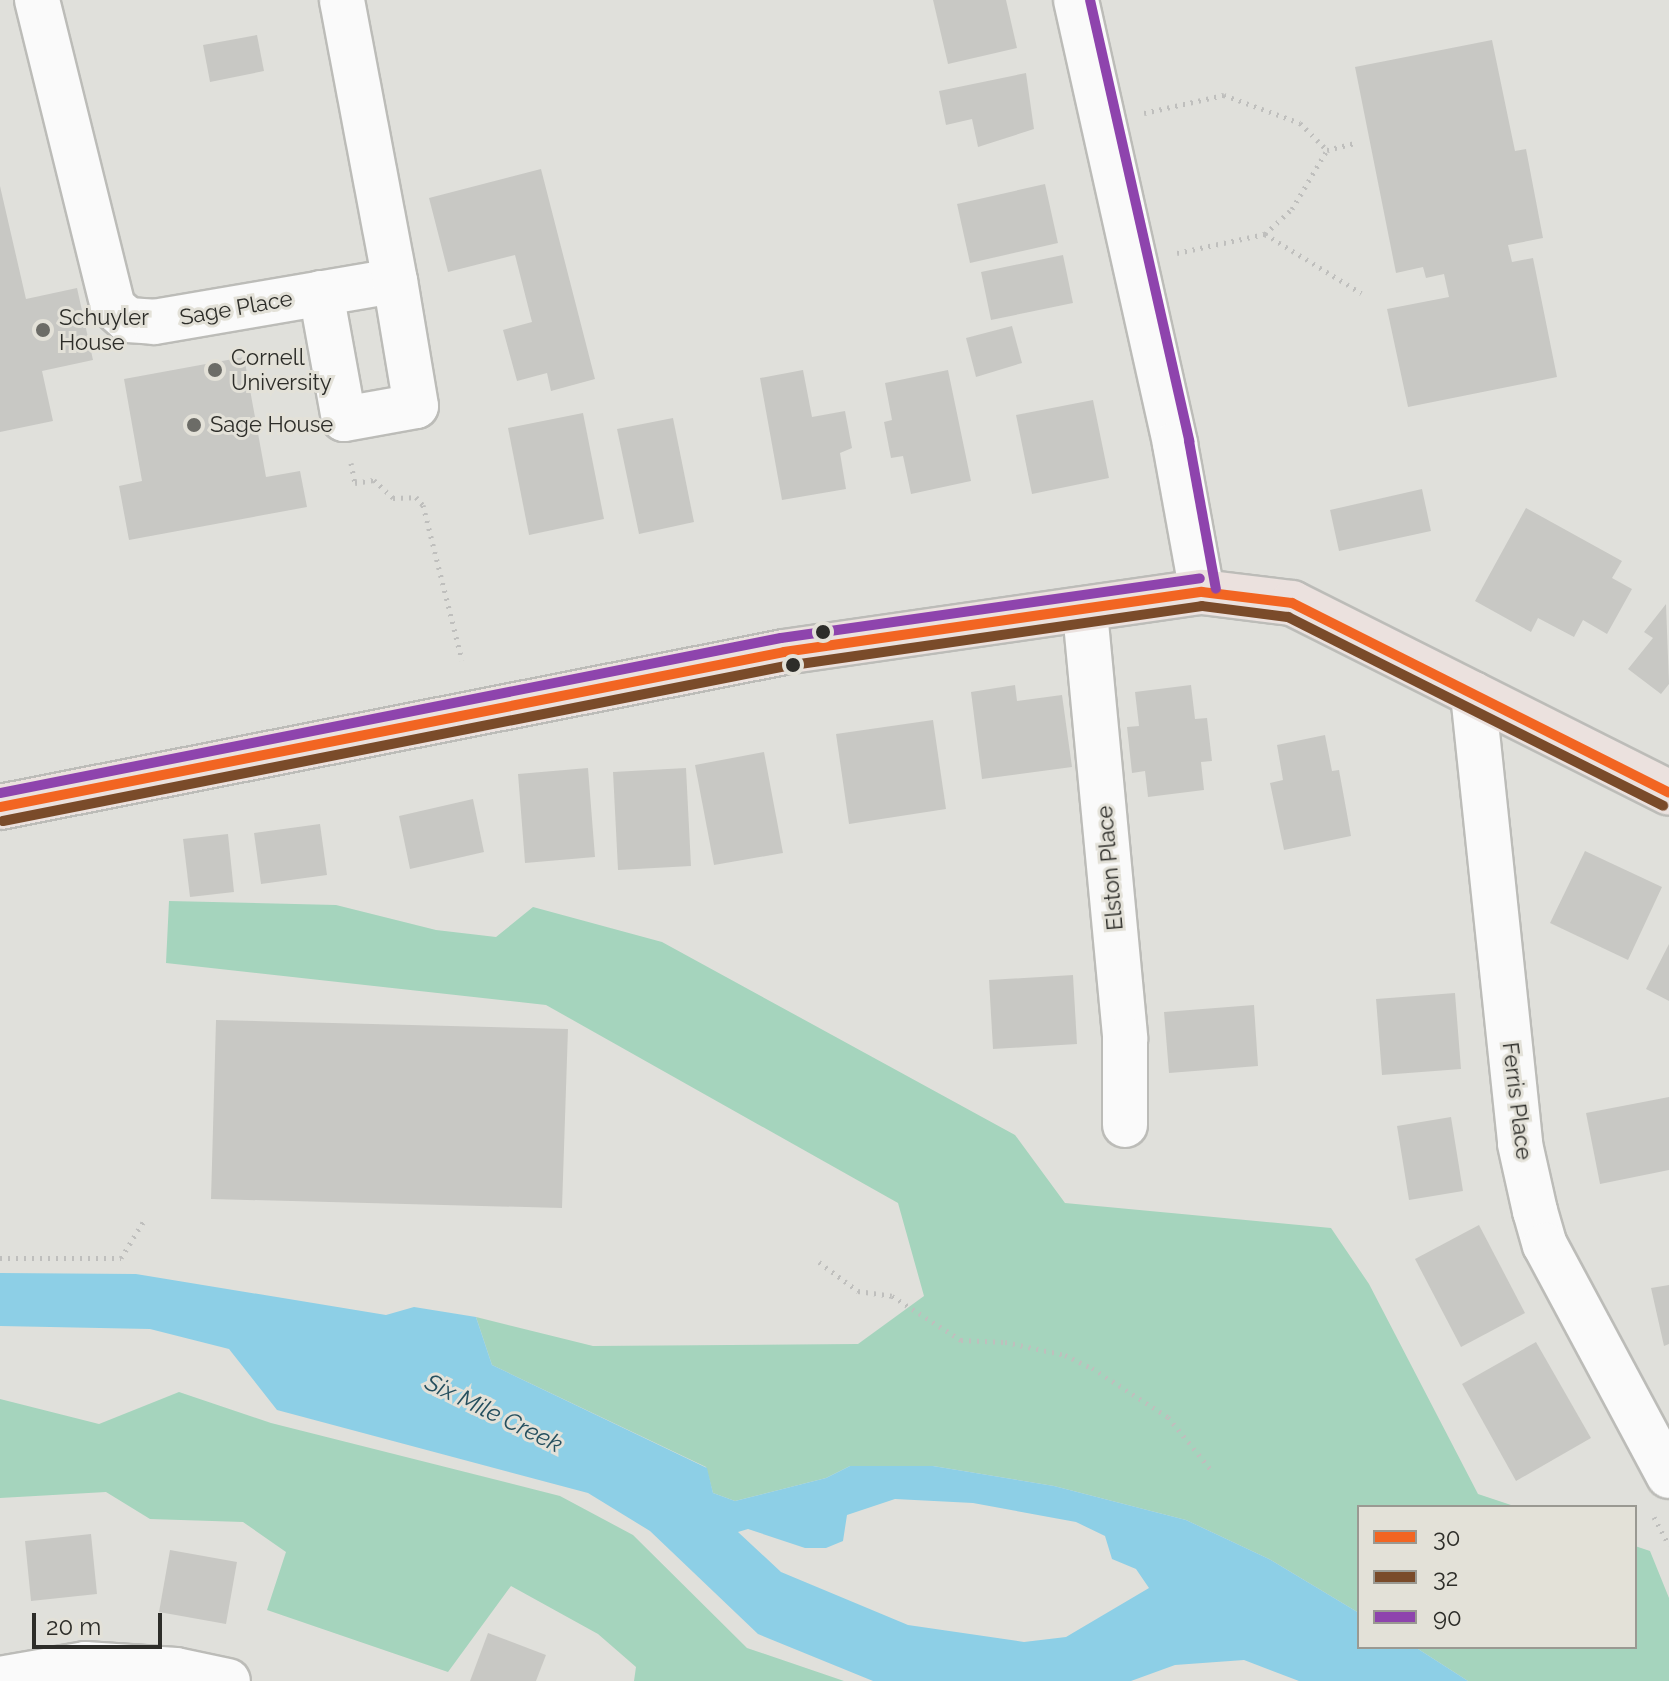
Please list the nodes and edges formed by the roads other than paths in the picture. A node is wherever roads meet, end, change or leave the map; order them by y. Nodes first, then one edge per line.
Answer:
1 (37, 0) edge
2 (342, 0) edge
3 (1076, 0) edge
4 (395, 281) junction
5 (321, 293) junction
6 (1202, 592) junction
7 (1085, 612) junction
8 (1473, 694) junction
9 (1669, 793) edge
10 (0, 807) edge
11 (1125, 1125) dead end
12 (1669, 1476) edge
13 (0, 1679) edge
14 (228, 1681) edge

1 - 5 street, Sage Place
2 - 4 street
3 - 6 street
4 - 5 street, Sage Place
4 - 5 street
6 - 7 highway
6 - 8 highway
7 - 10 highway
7 - 11 street, Elston Place
8 - 9 highway
8 - 12 street, Ferris Place
13 - 14 street

